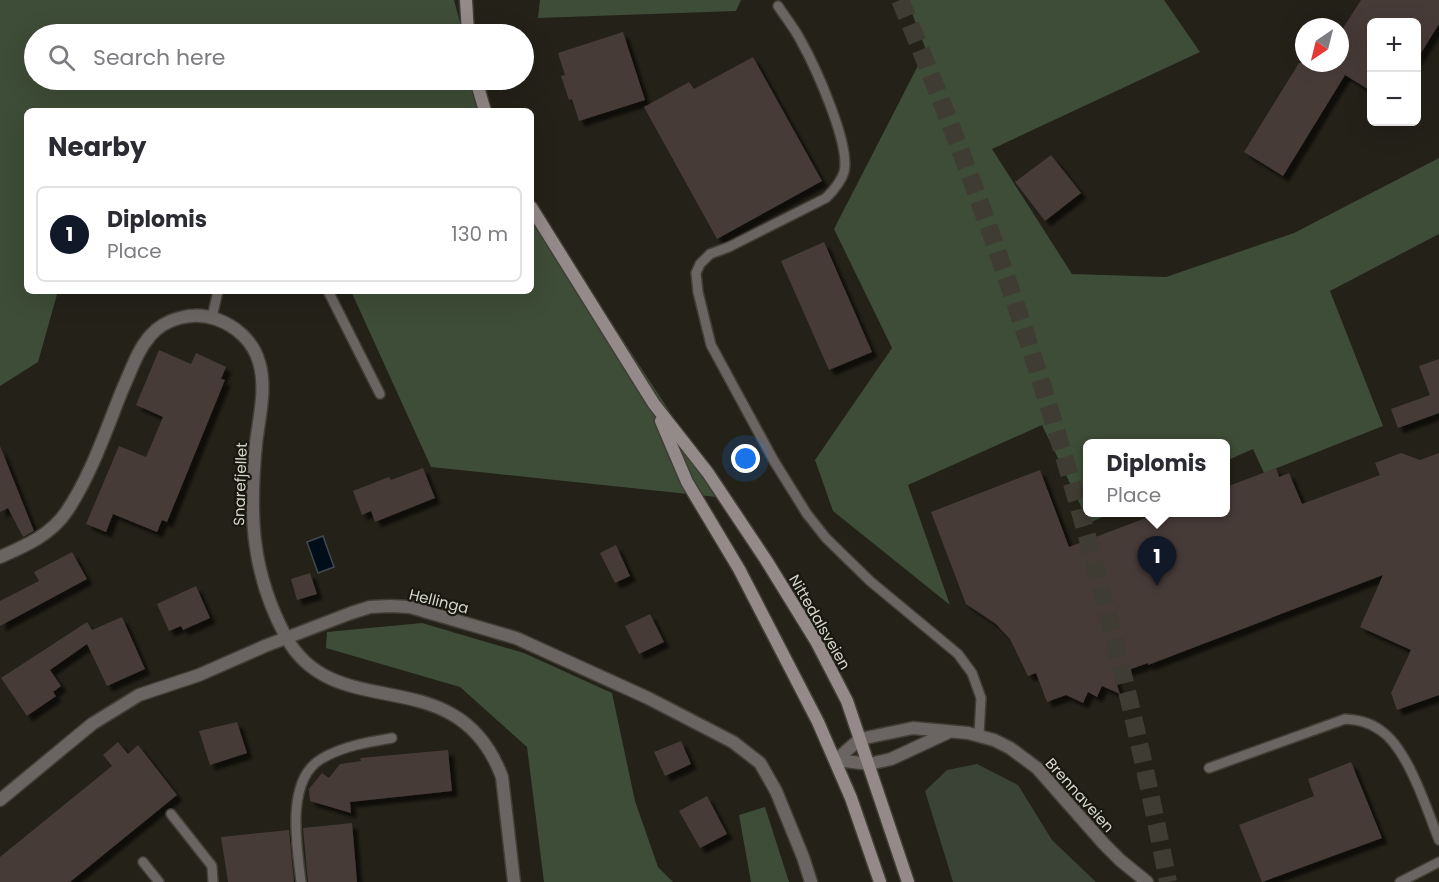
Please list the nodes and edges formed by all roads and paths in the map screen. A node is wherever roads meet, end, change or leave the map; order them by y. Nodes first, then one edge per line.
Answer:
1 (466, 0) edge
2 (778, 6) dead end
3 (467, 24) edge
4 (479, 90) edge
5 (484, 108) edge
6 (534, 212) edge
7 (217, 294) edge
8 (330, 294) edge
9 (212, 318) junction
10 (380, 394) dead end
11 (654, 404) junction
12 (0, 557) edge
13 (287, 638) junction
14 (948, 732) junction
15 (979, 735) junction
16 (392, 738) dead end
17 (860, 739) junction
18 (836, 760) junction
19 (869, 764) junction
20 (1209, 768) dead end
21 (0, 800) edge
22 (171, 814) dead end
23 (1439, 840) edge
24 (143, 861) dead end
25 (1439, 862) edge
26 (159, 882) edge
27 (213, 882) edge
28 (301, 882) edge
29 (514, 882) edge
30 (811, 882) edge
31 (880, 882) edge
32 (908, 882) edge
33 (1147, 882) edge
34 (1400, 882) edge

1 - 3 main road
2 - 15 lane
4 - 5 main road
6 - 11 main road, Nittedalsveien
7 - 9 lane
8 - 10 lane
9 - 12 street, Snarefjellet
9 - 13 street, Snarefjellet
11 - 17 main road, Nittedalsveien
11 - 18 main road, Nittedalsveien
13 - 21 street, Hellinga
13 - 29 street, Snarefjellet
13 - 30 street, Hellinga
14 - 15 street, Brennaveien
14 - 17 street, Brennaveien
14 - 19 street
15 - 33 street, Brennaveien
16 - 28 lane
17 - 18 street, Brennaveien
17 - 19 main road, Nittedalsveien
18 - 19 street
18 - 31 main road, Nittedalsveien
19 - 32 main road, Nittedalsveien
20 - 23 lane
22 - 27 lane
24 - 26 lane
25 - 34 lane

